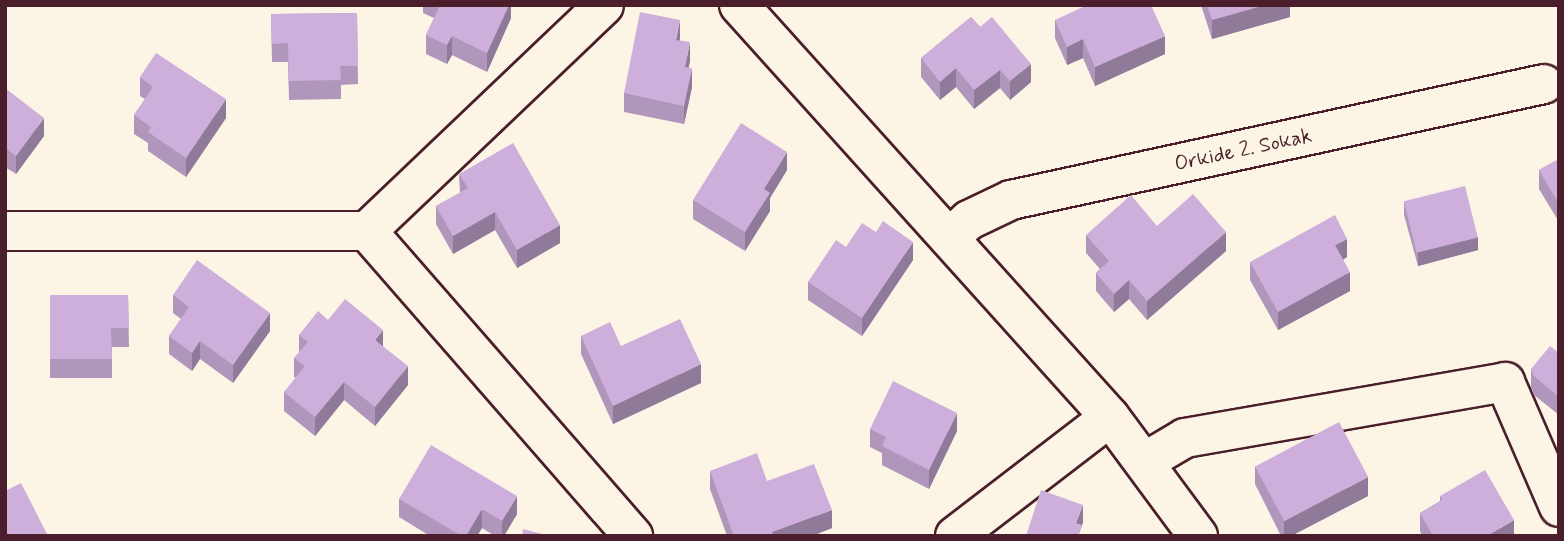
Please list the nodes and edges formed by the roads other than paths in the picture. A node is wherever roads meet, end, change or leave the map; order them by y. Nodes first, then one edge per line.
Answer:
1 (604, 5) edge
2 (739, 5) edge
3 (1544, 84) dead end
4 (5, 231) edge
5 (367, 232) junction
6 (950, 237) junction
7 (1110, 417) junction
8 (1146, 461) junction
9 (1559, 507) edge
10 (633, 536) edge
11 (955, 536) edge
12 (1198, 536) edge

1 - 5 street
2 - 6 street
3 - 6 street, Orkide 2. Sokak
4 - 5 street
5 - 10 street
6 - 7 street
7 - 8 street
7 - 11 street
8 - 9 street
8 - 12 street

